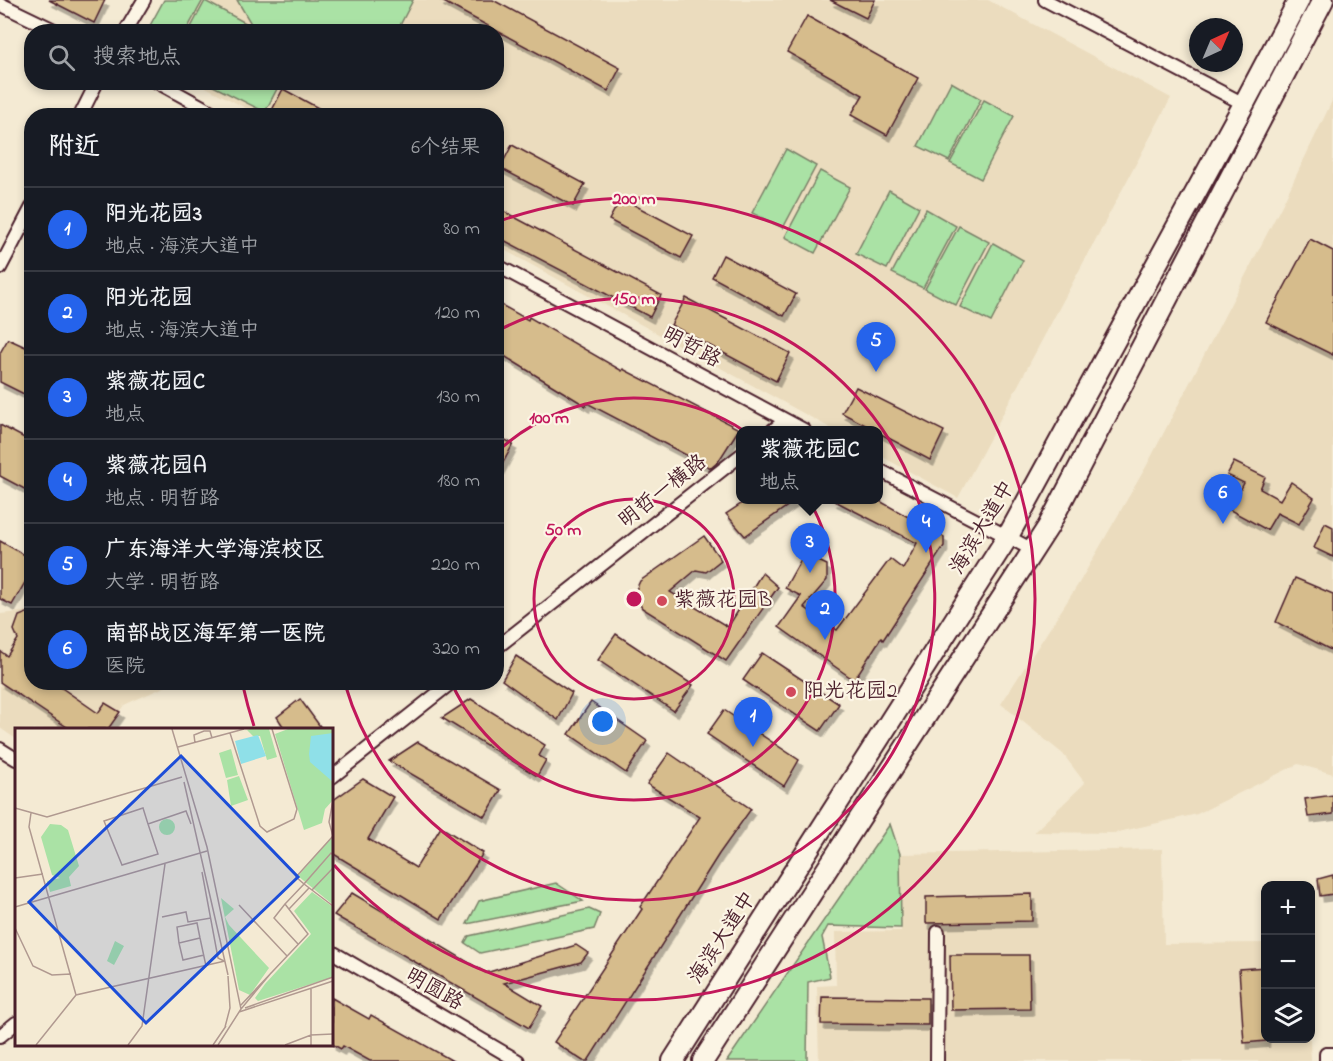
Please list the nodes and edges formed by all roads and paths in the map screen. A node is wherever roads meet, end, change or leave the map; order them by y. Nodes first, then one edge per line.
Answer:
1 (144, 0) edge
2 (1045, 0) edge
3 (1299, 0) edge
4 (1323, 0) edge
5 (0, 4) edge
6 (41, 24) edge
7 (130, 24) edge
8 (93, 90) edge
9 (172, 90) edge
10 (1244, 104) junction
11 (84, 108) edge
12 (205, 108) edge
13 (24, 222) edge
14 (0, 268) edge
15 (504, 269) edge
16 (785, 421) junction
17 (778, 426) edge
18 (796, 426) edge
19 (736, 459) edge
20 (883, 472) edge
21 (1007, 538) junction
22 (1034, 550) junction
23 (504, 642) edge
24 (442, 690) edge
25 (0, 749) edge
26 (15, 758) edge
27 (333, 776) edge
28 (938, 932) dead end
29 (333, 953) edge
30 (15, 1024) edge
31 (0, 1036) edge
32 (1333, 1054) edge
33 (518, 1061) edge
34 (673, 1061) edge
35 (703, 1061) edge
36 (937, 1061) edge
37 (1326, 1061) edge

1 - 7 street
2 - 10 street
3 - 10 main road, 海滨大道中
4 - 22 main road
5 - 6 street
8 - 11 street
9 - 12 street
10 - 21 main road, 海滨大道中
13 - 14 street
15 - 16 street, 明哲路
16 - 17 street
16 - 18 street, 明哲路
19 - 23 street, 明哲一横路
20 - 21 street
21 - 22 street
21 - 34 main road, 海滨大道中
22 - 35 main road
24 - 27 street
25 - 26 street
28 - 36 street
29 - 33 street, 明圆路
30 - 31 street
32 - 37 street

